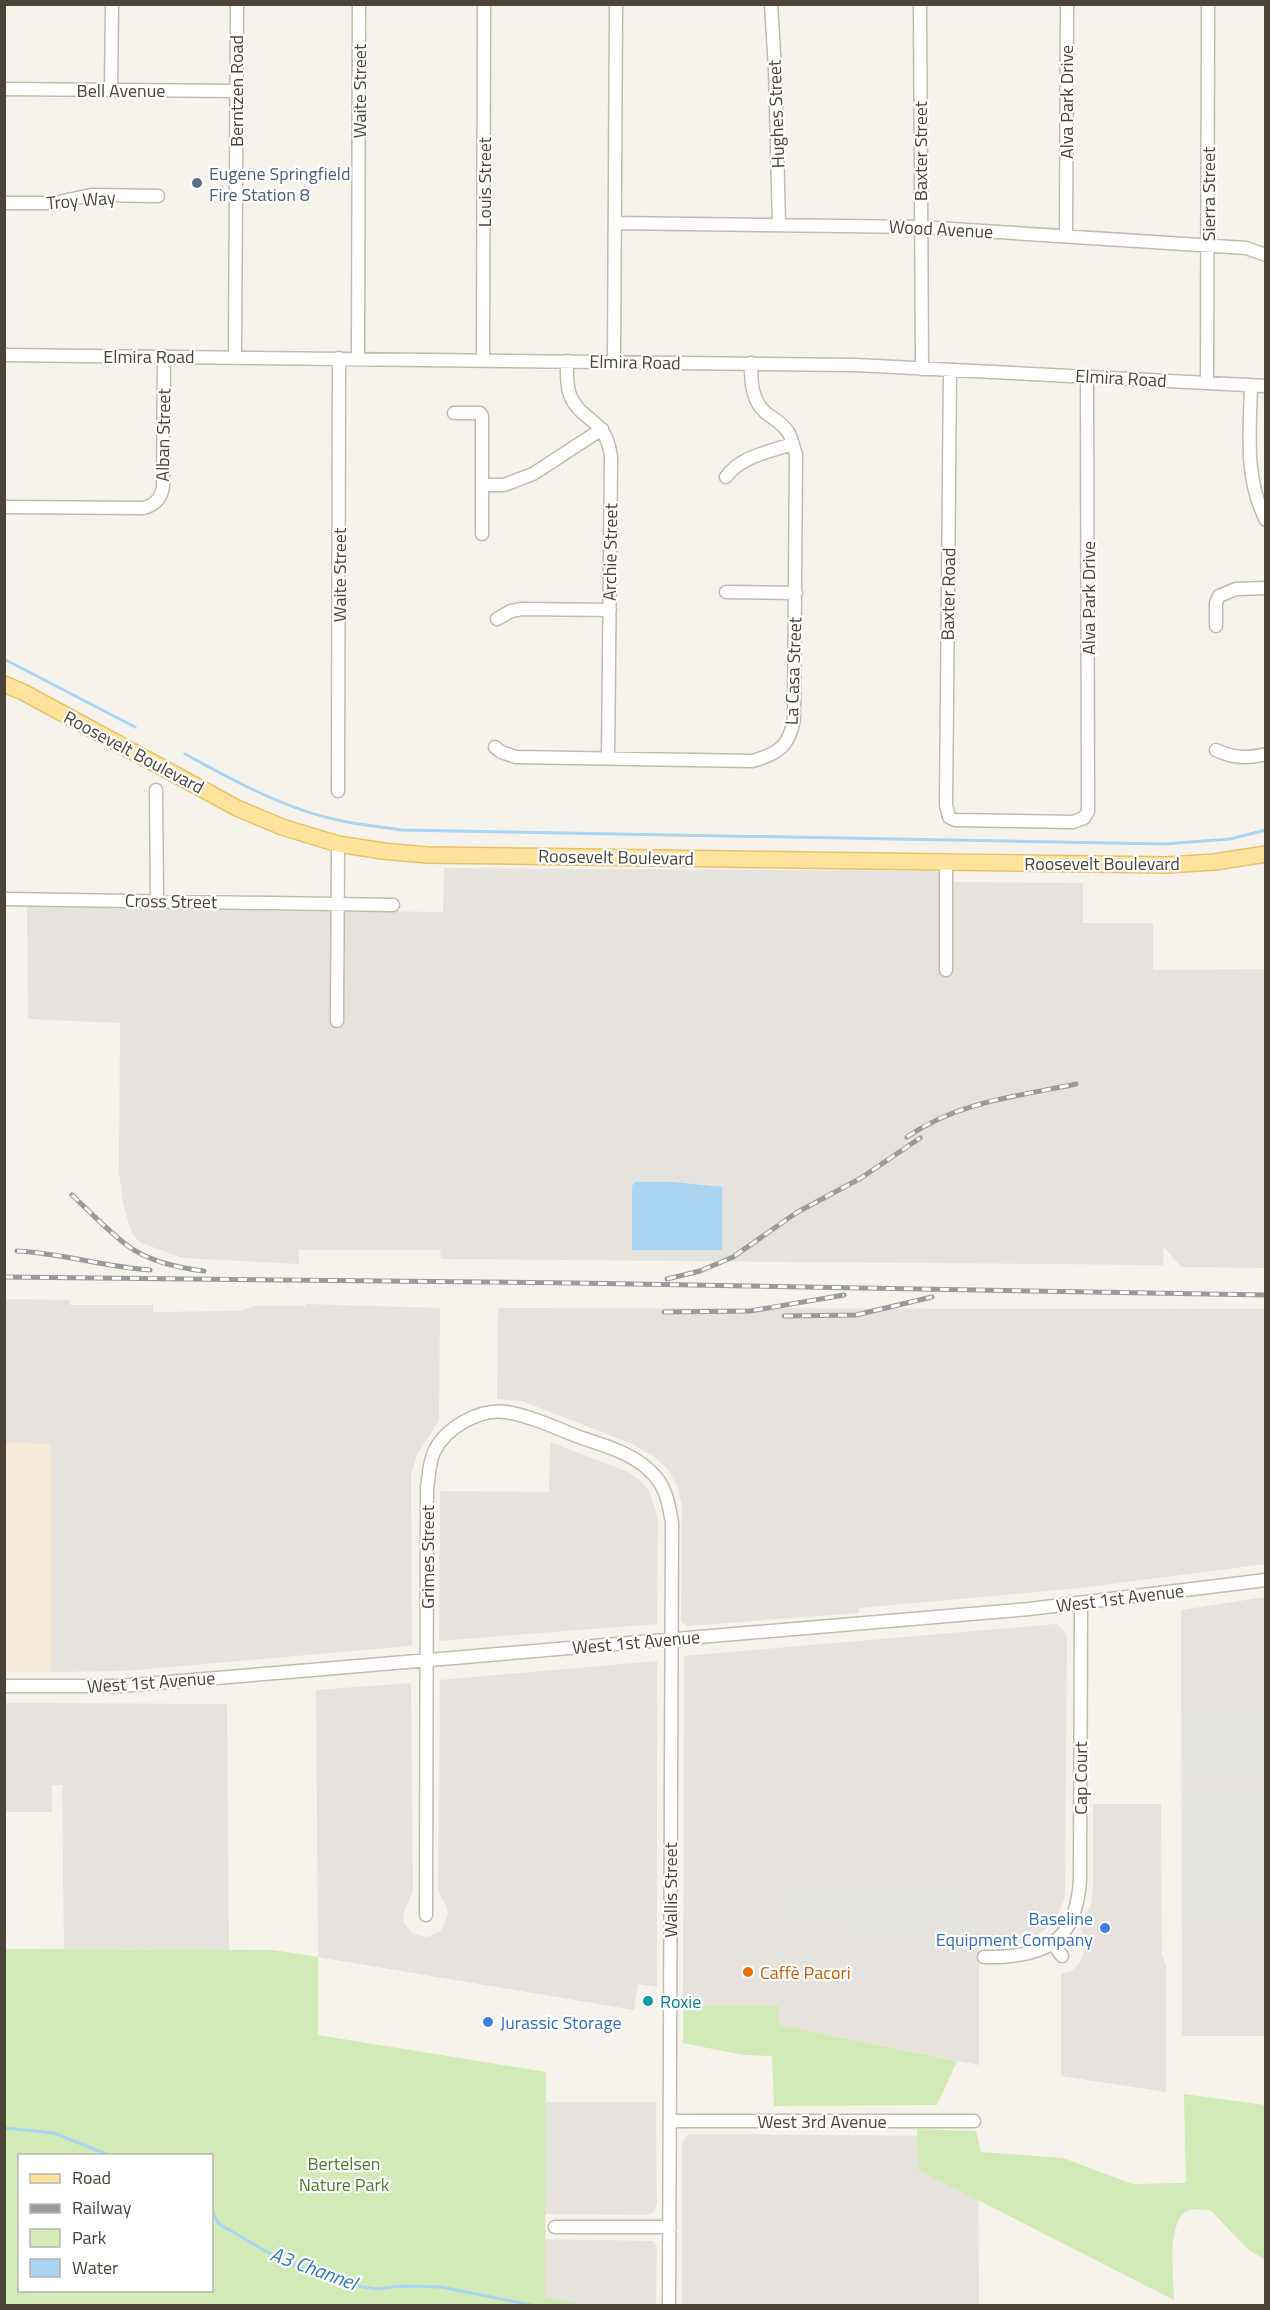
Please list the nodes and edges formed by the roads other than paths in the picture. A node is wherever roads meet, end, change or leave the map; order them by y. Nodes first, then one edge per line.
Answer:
1 (112, 4) edge
2 (237, 4) edge
3 (359, 4) edge
4 (483, 4) edge
5 (616, 4) edge
6 (771, 4) edge
7 (920, 4) edge
8 (1067, 4) edge
9 (1208, 4) edge
10 (4, 89) edge
11 (111, 90) junction
12 (237, 91) junction
13 (158, 196) dead end
14 (4, 203) edge
15 (615, 223) junction
16 (779, 224) junction
17 (921, 227) junction
18 (1066, 236) junction
19 (1208, 245) junction
20 (1266, 255) edge
21 (4, 354) edge
22 (164, 356) junction
23 (235, 357) junction
24 (339, 358) junction
25 (358, 358) junction
26 (483, 360) junction
27 (567, 361) junction
28 (614, 362) junction
29 (751, 363) junction
30 (922, 369) junction
31 (950, 370) junction
32 (1087, 377) junction
33 (1207, 383) junction
34 (1251, 385) junction
35 (1266, 386) edge
36 (454, 413) dead end
37 (602, 429) junction
38 (792, 444) junction
39 (726, 477) dead end
40 (482, 485) junction
41 (4, 507) edge
42 (1266, 520) edge
43 (482, 534) dead end
44 (1266, 588) edge
45 (726, 592) dead end
46 (796, 593) junction
47 (610, 610) junction
48 (497, 619) dead end
49 (1216, 626) dead end
50 (4, 684) edge
51 (495, 747) dead end
52 (1216, 750) dead end
53 (1266, 754) edge
54 (608, 759) junction
55 (156, 790) dead end
56 (338, 791) dead end
57 (1084, 818) joint
58 (338, 844) junction
59 (1266, 854) edge
60 (946, 862) junction
61 (4, 900) edge
62 (157, 901) junction
63 (337, 904) junction
64 (393, 905) dead end
65 (946, 970) dead end
66 (337, 1021) dead end
67 (656, 1477) joint
68 (1266, 1580) edge
69 (1081, 1604) junction
70 (670, 1639) junction
71 (427, 1660) junction
72 (4, 1686) edge
73 (426, 1915) dead end
74 (1053, 1944) junction
75 (1062, 1956) dead end
76 (984, 1957) dead end
77 (670, 2121) junction
78 (974, 2121) dead end
79 (555, 2227) dead end
80 (670, 2227) junction
81 (669, 2306) edge

1 - 11 street
2 - 12 street, Berntzen Road
3 - 25 street, Waite Street
4 - 26 street, Louis Street
5 - 15 street
6 - 16 street, Hughes Street
7 - 17 street, Baxter Street
8 - 18 street, Alva Park Drive
9 - 19 street, Sierra Street
10 - 11 street, Bell Avenue
11 - 12 street, Bell Avenue
12 - 23 street, Berntzen Road
13 - 14 street, Troy Way
15 - 16 street, Wood Avenue
15 - 28 street
16 - 17 street, Wood Avenue
17 - 18 street, Wood Avenue
17 - 30 street, Baxter Street
18 - 19 street, Wood Avenue
19 - 20 street, Wood Avenue
19 - 33 street, Sierra Street
21 - 22 street, Elmira Road
22 - 23 street, Elmira Road
22 - 41 street, Alban Street
23 - 24 street, Elmira Road
24 - 25 street, Elmira Road
24 - 56 street, Waite Street
25 - 26 street, Elmira Road
26 - 27 street, Elmira Road
27 - 28 street, Elmira Road
27 - 37 street
28 - 29 street, Elmira Road
29 - 30 street, Elmira Road
29 - 38 street, La Casa Street
30 - 31 street, Elmira Road
31 - 32 street, Elmira Road
31 - 57 street, Baxter Road
32 - 33 street, Elmira Road
32 - 57 street, Alva Park Drive
33 - 34 street, Elmira Road
34 - 35 street, Elmira Road
34 - 42 street
36 - 40 street
37 - 40 street
37 - 47 street, Archie Street
38 - 39 street
38 - 46 street, La Casa Street
40 - 43 street
44 - 49 street
45 - 46 street
46 - 54 street, La Casa Street
47 - 48 street
47 - 54 street, Archie Street
50 - 58 main road, Roosevelt Boulevard
51 - 54 street, La Casa Street
52 - 53 street
55 - 62 street
58 - 60 main road, Roosevelt Boulevard
58 - 63 street
59 - 60 main road, Roosevelt Boulevard
60 - 65 street
61 - 62 street, Cross Street
62 - 63 street, Cross Street
63 - 64 street, Cross Street
63 - 66 street
67 - 70 street, Wallis Street
67 - 71 street, Grimes Street
68 - 69 street, West 1st Avenue
69 - 70 street, West 1st Avenue
69 - 74 street, Cap Court
70 - 71 street, West 1st Avenue
70 - 77 street, Wallis Street
71 - 72 street, West 1st Avenue
71 - 73 street, Grimes Street
74 - 75 street
74 - 76 street
77 - 78 street, West 3rd Avenue
77 - 80 street, Wallis Street
79 - 80 street
80 - 81 street, Wallis Street

